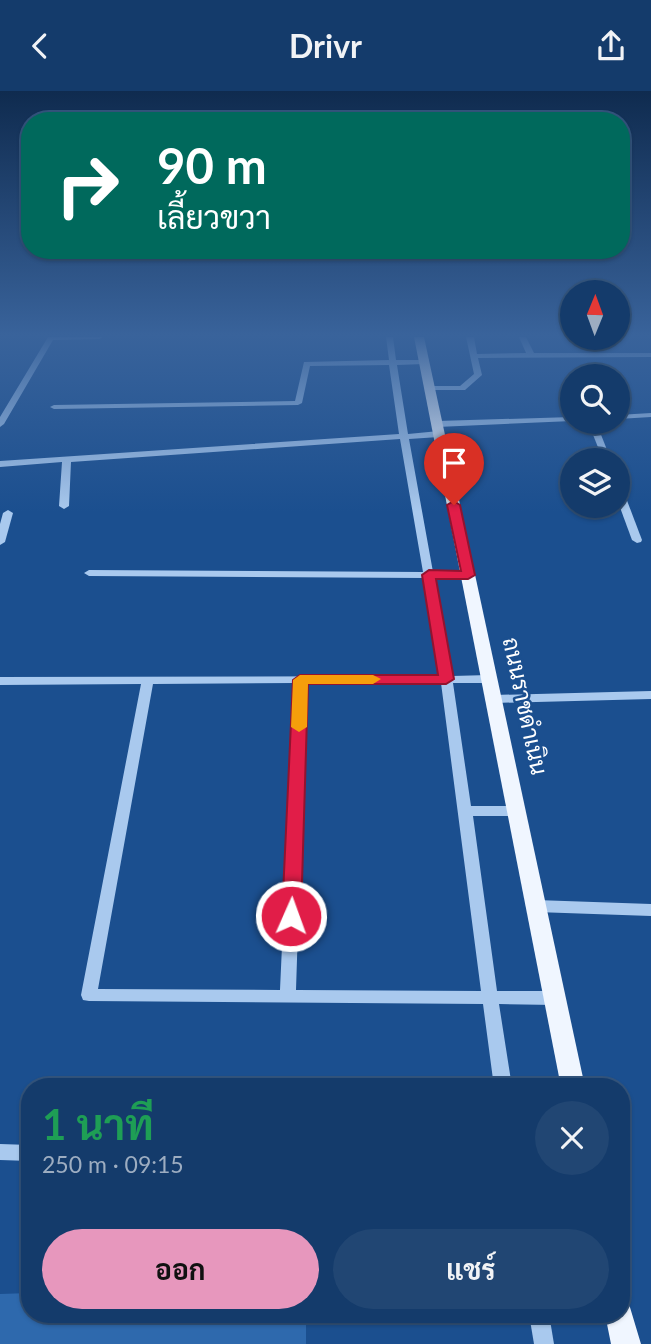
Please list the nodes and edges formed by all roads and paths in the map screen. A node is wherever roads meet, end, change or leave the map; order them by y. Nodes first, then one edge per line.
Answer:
1 (17, 395) edge
2 (300, 395) edge
3 (397, 395) edge
4 (431, 395) edge
5 (54, 407) dead end
6 (651, 415) edge
7 (630, 416) edge
8 (560, 420) edge
9 (0, 424) edge
10 (438, 429) junction
11 (403, 437) junction
12 (67, 458) junction
13 (0, 464) edge
14 (65, 506) dead end
15 (8, 513) dead end
16 (629, 518) edge
17 (637, 540) dead end
18 (0, 542) edge
19 (89, 573) dead end
20 (429, 575) junction
21 (468, 575) junction
22 (446, 679) junction
23 (489, 679) junction
24 (148, 680) junction
25 (300, 680) junction
26 (0, 681) edge
27 (651, 695) edge
28 (494, 699) junction
29 (464, 811) junction
30 (516, 811) junction
31 (536, 907) junction
32 (651, 910) edge
33 (288, 995) junction
34 (489, 997) junction
35 (555, 998) junction
36 (502, 1078) edge
37 (571, 1078) edge
38 (0, 1152) edge
39 (21, 1153) edge
40 (540, 1323) edge
41 (622, 1323) edge
42 (544, 1344) edge
43 (626, 1344) edge

1 - 9 street
2 - 5 street
3 - 11 street
4 - 10 main road, ถนนราชดำเนิน
6 - 7 street
8 - 10 street
10 - 11 street
10 - 21 main road, ถนนราชดำเนิน
11 - 12 street
11 - 20 street
12 - 13 street
12 - 14 street
15 - 18 street
16 - 17 street
19 - 20 street
20 - 21 street
20 - 22 street
21 - 23 main road, ถนนราชดำเนิน
22 - 23 street
22 - 25 street
22 - 29 street
23 - 28 main road, ถนนราชดำเนิน
24 - 25 street
24 - 26 street
24 - 33 street
25 - 33 street
27 - 28 street
28 - 30 main road, ถนนราชดำเนิน
29 - 30 street
29 - 34 street
30 - 31 main road, ถนนราชดำเนิน
31 - 32 street
31 - 35 main road, ถนนราชดำเนิน
33 - 34 street
34 - 35 street
34 - 36 street
35 - 37 main road, ถนนราชดำเนิน
38 - 39 street
40 - 42 street
41 - 43 main road

